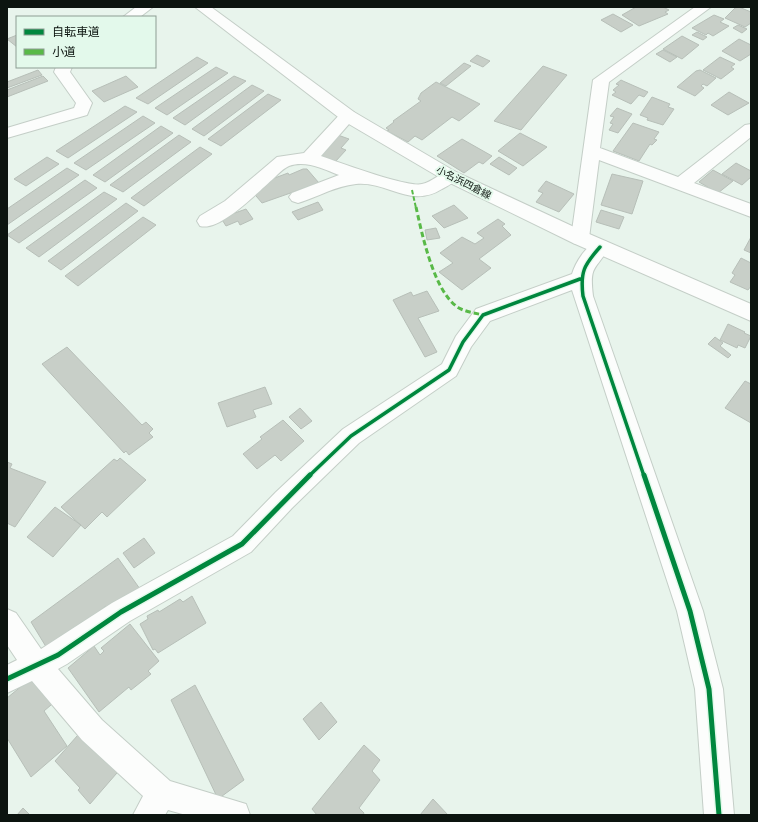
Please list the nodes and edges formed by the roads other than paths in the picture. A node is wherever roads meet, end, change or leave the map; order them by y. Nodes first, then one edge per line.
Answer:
1 (146, 7) edge
2 (202, 7) edge
3 (680, 7) edge
4 (700, 10) edge
5 (132, 16) edge
6 (64, 68) edge
7 (348, 116) junction
8 (751, 129) edge
9 (7, 133) edge
10 (592, 151) junction
11 (309, 158) junction
12 (450, 176) junction
13 (365, 178) junction
14 (679, 185) junction
15 (298, 198) dead end
16 (751, 211) edge
17 (206, 221) dead end
18 (590, 242) junction
19 (580, 279) junction
20 (751, 313) edge
21 (7, 622) edge
22 (36, 665) junction
23 (7, 680) edge
24 (155, 804) edge
25 (235, 815) edge
26 (719, 815) edge

1 - 5 street
2 - 7 street, 小名浜四倉線
3 - 4 street
4 - 10 street
6 - 9 street
7 - 11 street
7 - 12 street, 小名浜四倉線
8 - 14 street
10 - 14 street
10 - 18 street
11 - 13 street
11 - 17 street
12 - 13 street
12 - 18 street, 小名浜四倉線
13 - 15 street
14 - 16 street
18 - 19 street
18 - 20 street, 小名浜四倉線
19 - 22 street
19 - 26 street
21 - 22 street
22 - 23 street
22 - 24 street
24 - 25 street

